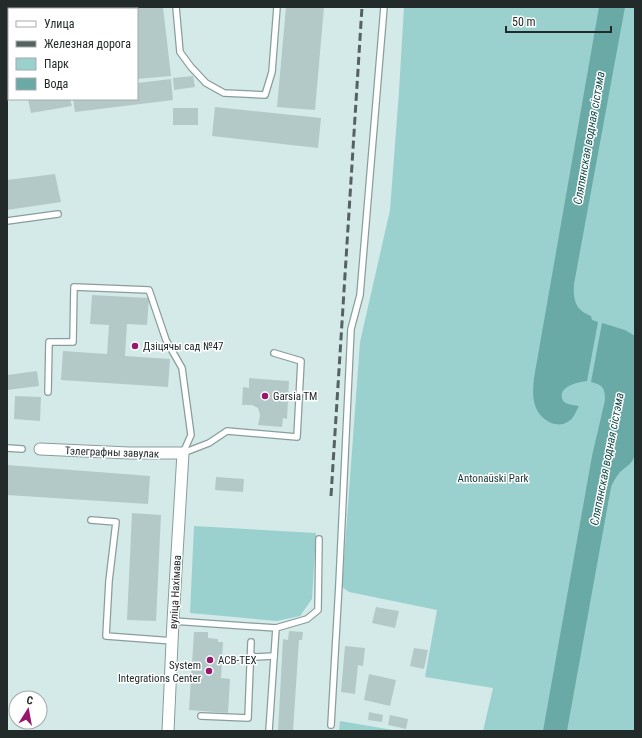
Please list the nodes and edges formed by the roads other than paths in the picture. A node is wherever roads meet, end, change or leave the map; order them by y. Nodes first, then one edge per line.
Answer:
1 (176, 7) edge
2 (277, 7) edge
3 (384, 7) edge
4 (58, 214) dead end
5 (7, 221) edge
6 (274, 353) dead end
7 (48, 392) dead end
8 (7, 448) edge
9 (22, 449) dead end
10 (40, 449) dead end
11 (183, 454) junction
12 (91, 520) dead end
13 (319, 539) dead end
14 (173, 621) junction
15 (276, 628) junction
16 (173, 641) junction
17 (251, 642) dead end
18 (251, 655) junction
19 (274, 656) junction
20 (201, 716) dead end
21 (331, 725) dead end
22 (168, 731) edge
23 (269, 731) edge

1 - 2 lane
3 - 21 lane
4 - 5 lane
6 - 11 lane
7 - 11 lane
8 - 9 lane
10 - 11 street, Тэлеграфны завулак
11 - 14 street, вуліца Нахімава
12 - 16 lane
13 - 15 lane
14 - 15 lane
14 - 16 street, вуліца Нахімава
15 - 19 lane
16 - 22 street, вуліца Нахімава
17 - 18 lane
18 - 19 lane
18 - 20 lane
19 - 23 lane

